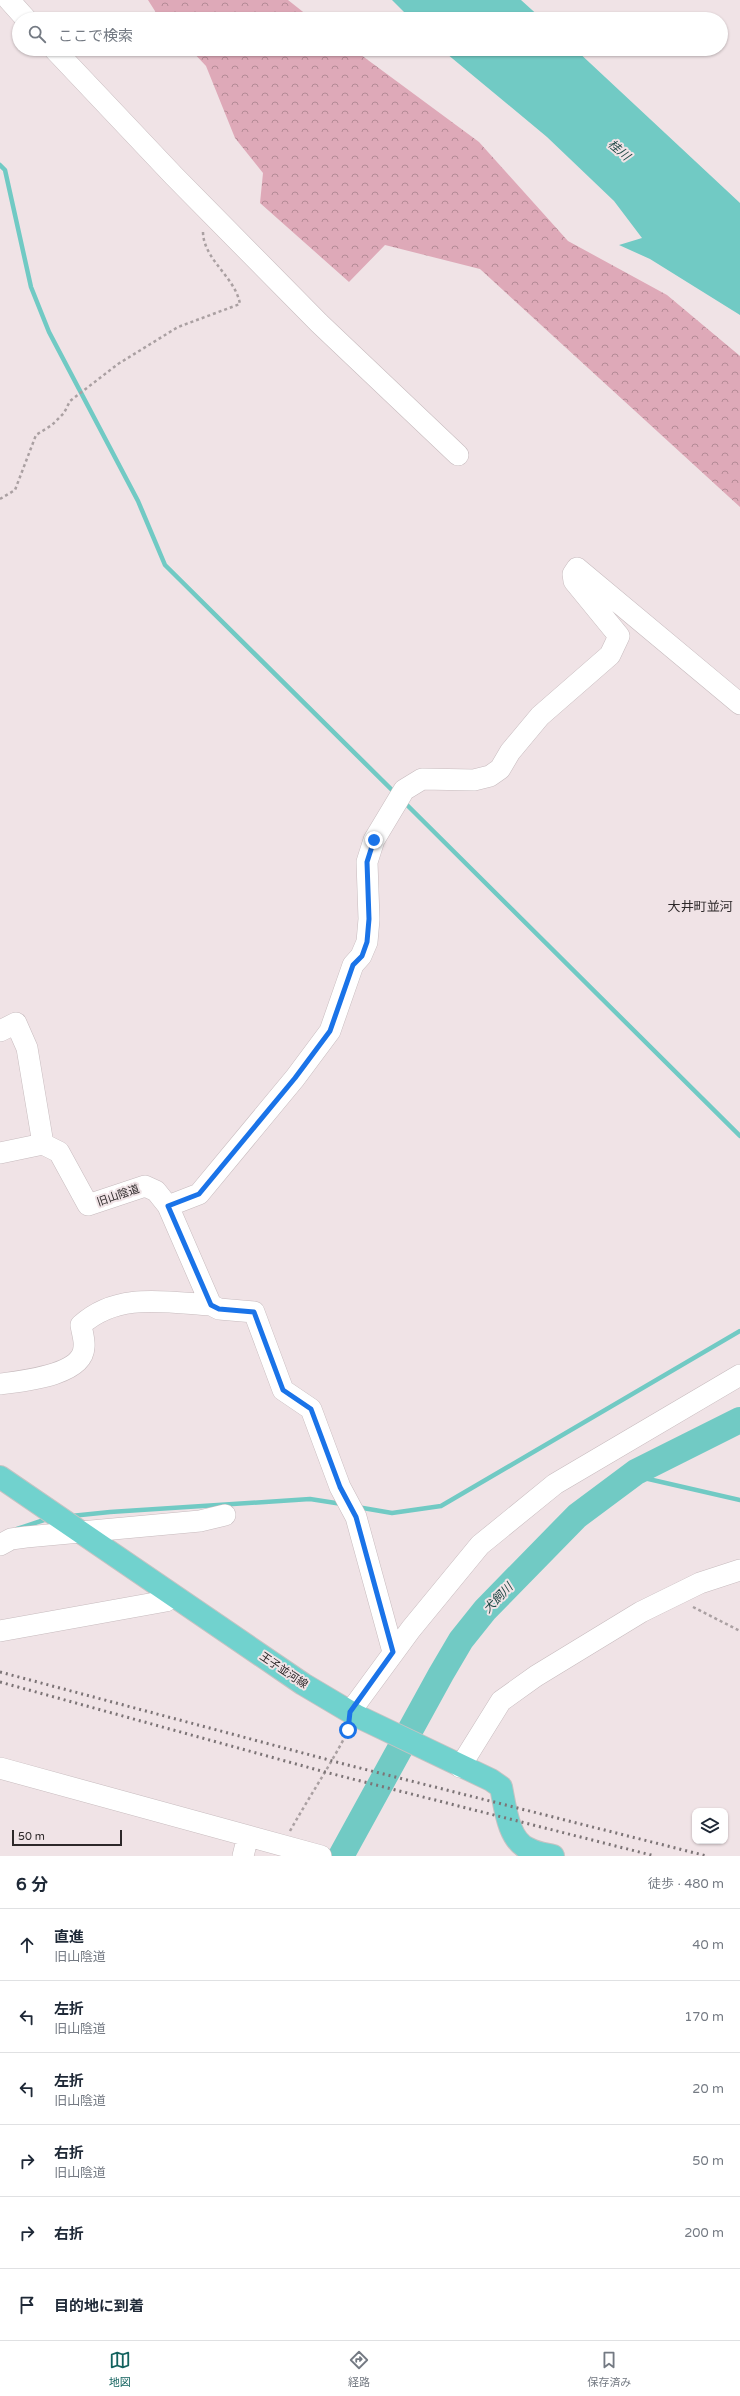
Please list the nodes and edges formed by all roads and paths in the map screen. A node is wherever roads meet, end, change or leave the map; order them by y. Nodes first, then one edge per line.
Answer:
1 (9, 0) edge
2 (20, 12) edge
3 (61, 56) edge
4 (211, 214) junction
5 (458, 455) dead end
6 (0, 499) edge
7 (740, 704) edge
8 (0, 1031) edge
9 (43, 1144) junction
10 (0, 1153) edge
11 (168, 1206) junction
12 (211, 1305) junction
13 (740, 1376) edge
14 (0, 1384) edge
15 (0, 1478) edge
16 (224, 1515) dead end
17 (78, 1531) junction
18 (0, 1545) edge
19 (740, 1570) edge
20 (174, 1596) junction
21 (688, 1604) dead end
22 (0, 1631) edge
23 (740, 1632) edge
24 (393, 1652) junction
25 (353, 1714) junction
26 (455, 1765) junction
27 (0, 1768) edge
28 (248, 1836) junction
29 (287, 1837) dead end
30 (312, 1854) edge
31 (243, 1856) edge
32 (553, 1856) edge

1 - 2 street
3 - 4 street
4 - 5 street
4 - 6 path
7 - 11 street
8 - 9 street
9 - 10 street
9 - 11 street, 旧山陰道
11 - 12 street, 旧山陰道
12 - 14 street
12 - 24 street
13 - 24 street
15 - 17 main road, 王子並河線
16 - 17 street
17 - 18 street
17 - 20 main road, 王子並河線
19 - 26 street
20 - 22 street
20 - 25 main road, 王子並河線
21 - 23 path
24 - 25 street
25 - 26 main road, 王子並河線
25 - 29 path
26 - 32 main road, 王子並河線
27 - 28 street
28 - 30 street
28 - 31 street

